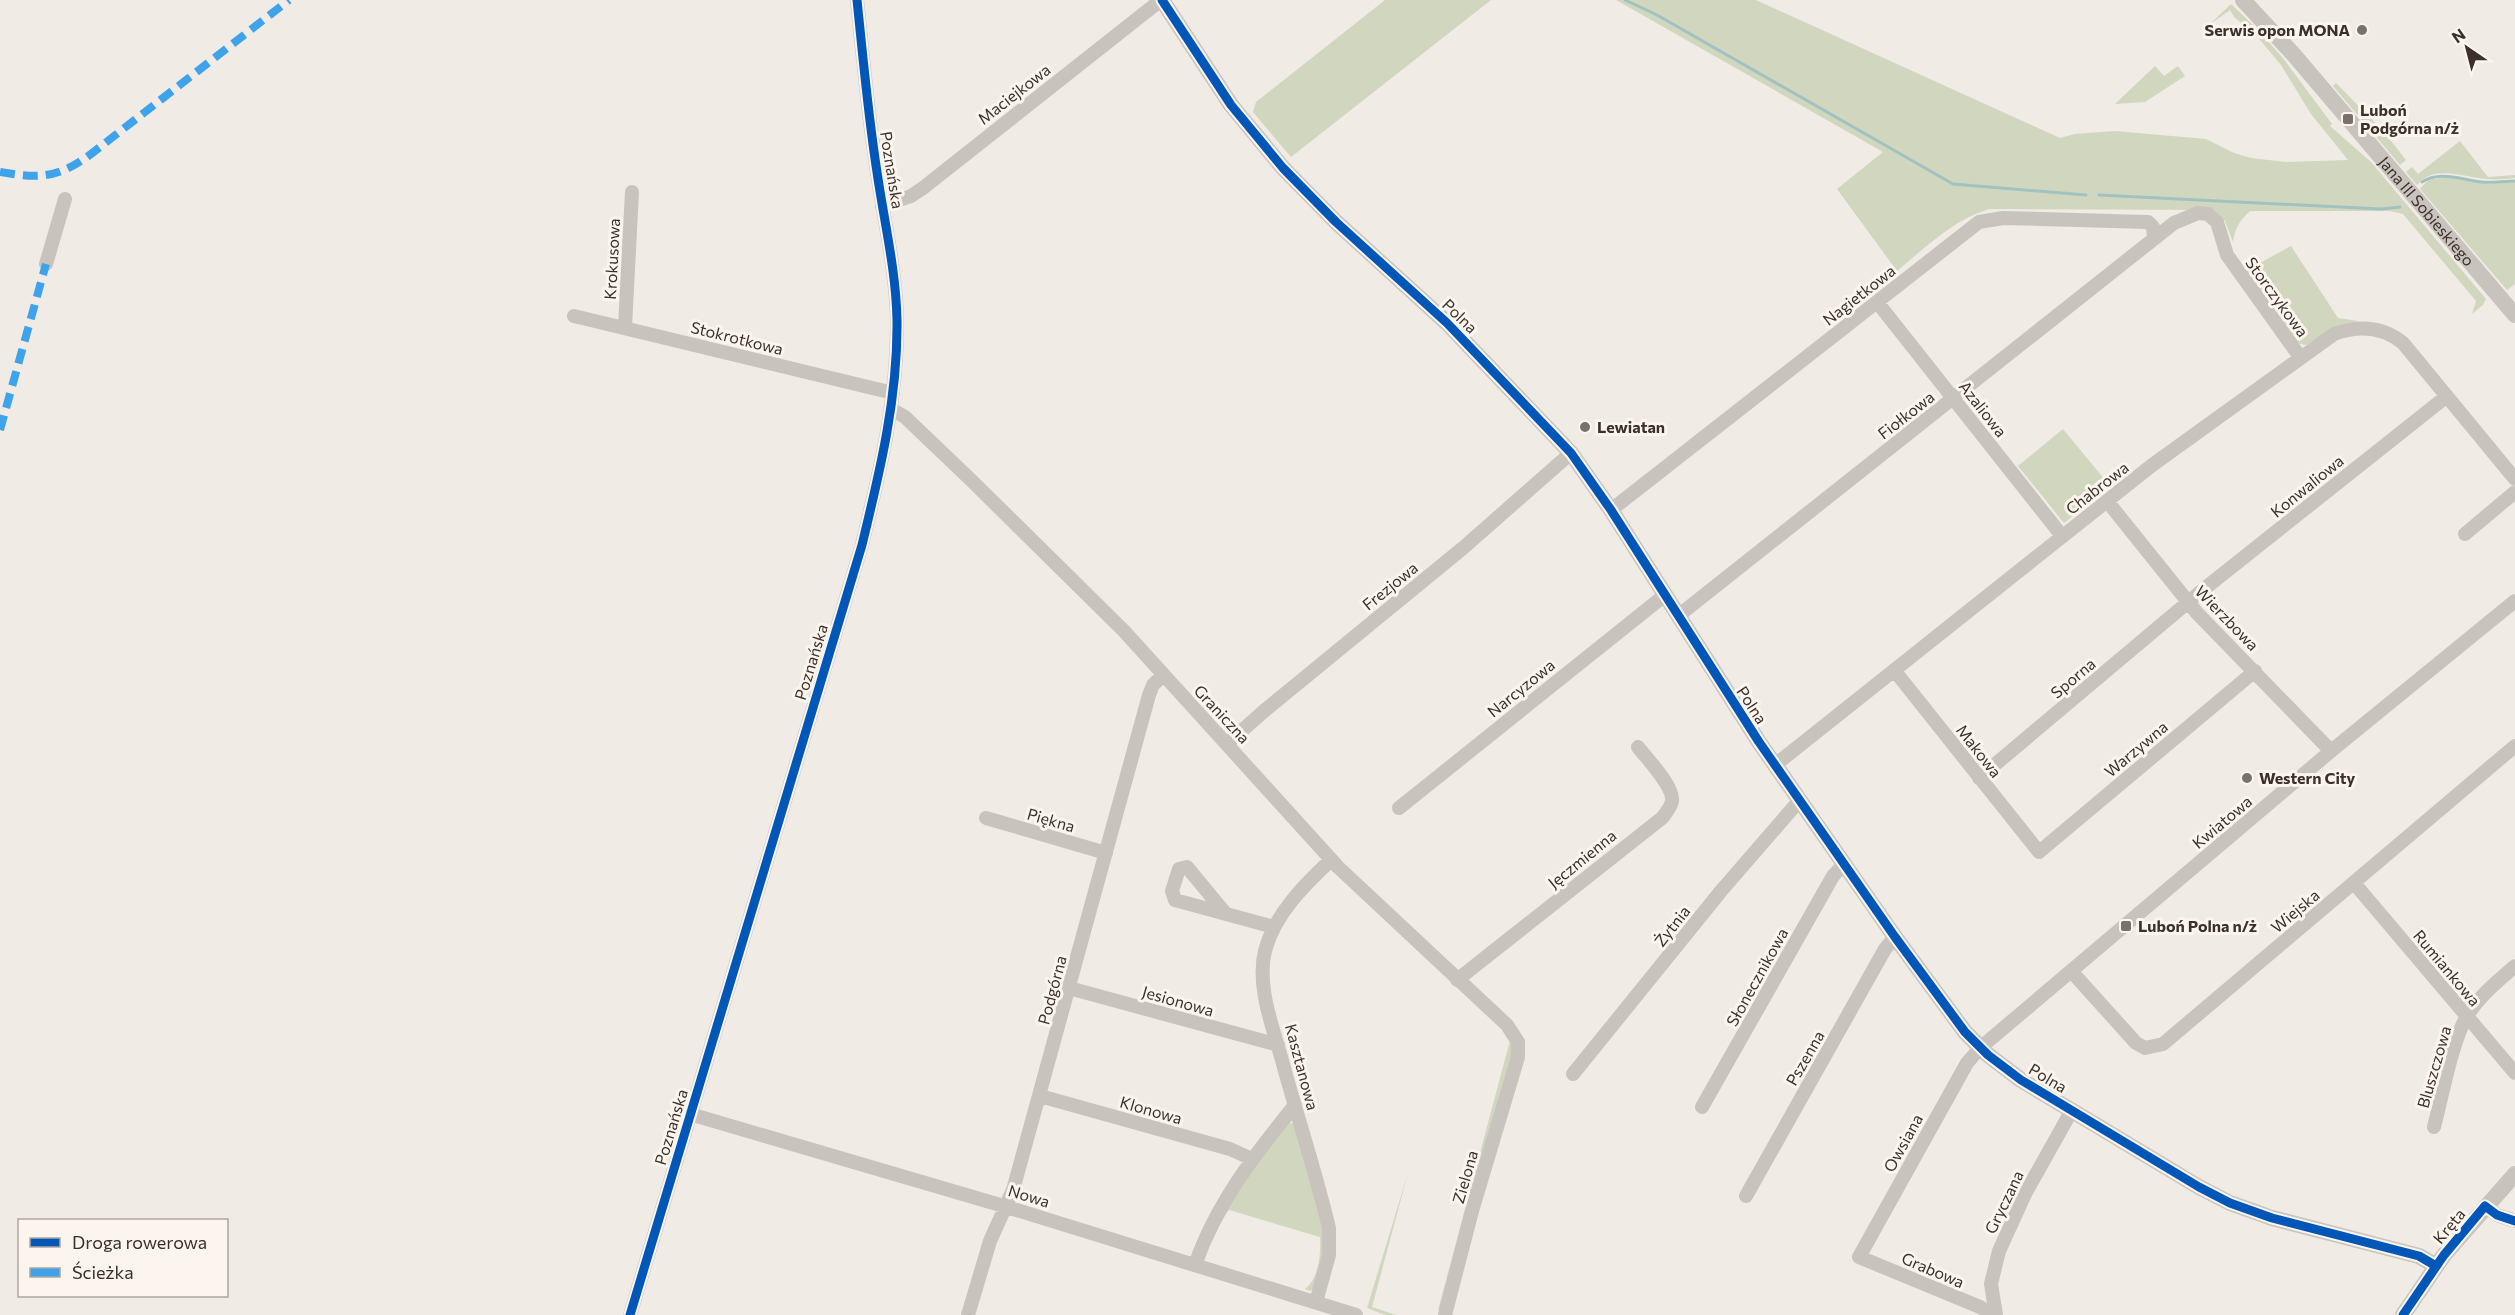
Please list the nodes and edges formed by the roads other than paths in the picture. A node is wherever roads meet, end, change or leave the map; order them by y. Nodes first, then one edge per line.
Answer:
1 (857, 0) edge
2 (1161, 0) edge
3 (2243, 0) edge
4 (632, 192) dead end
5 (64, 199) dead end
6 (882, 206) junction
7 (2154, 239) junction
8 (46, 264) dead end
9 (1877, 302) junction
10 (2515, 315) edge
11 (574, 316) dead end
12 (625, 327) junction
13 (2300, 357) junction
14 (893, 393) junction
15 (2447, 396) junction
16 (1953, 398) junction
17 (891, 409) junction
18 (1571, 453) junction
19 (2515, 479) edge
20 (2515, 492) edge
21 (2107, 501) junction
22 (1611, 510) junction
23 (2465, 534) dead end
24 (2062, 536) junction
25 (1665, 595) junction
26 (2515, 601) edge
27 (2188, 602) junction
28 (1678, 616) junction
29 (1894, 670) junction
30 (2255, 671) junction
31 (1163, 675) junction
32 (1228, 743) junction
33 (2515, 746) edge
34 (1638, 747) dead end
35 (2331, 751) junction
36 (1774, 765) junction
37 (1979, 778) junction
38 (1799, 801) junction
39 (1398, 808) dead end
40 (986, 818) dead end
41 (2039, 852) joint
42 (1106, 853) junction
43 (1331, 860) junction
44 (1844, 864) junction
45 (2354, 883) junction
46 (1225, 914) dead end
47 (1274, 927) junction
48 (1895, 938) junction
49 (2515, 966) edge
50 (2072, 972) junction
51 (1457, 980) junction
52 (1069, 988) junction
53 (2466, 1017) junction
54 (1278, 1045) junction
55 (1980, 1048) junction
56 (1518, 1049) joint
57 (1573, 1074) dead end
58 (2515, 1074) edge
59 (1040, 1096) junction
60 (1294, 1104) junction
61 (1702, 1107) dead end
62 (2072, 1110) junction
63 (690, 1114) junction
64 (2434, 1127) dead end
65 (1252, 1159) junction
66 (2515, 1174) edge
67 (1746, 1196) dead end
68 (2485, 1206) junction
69 (1007, 1207) junction
70 (2515, 1221) edge
71 (1859, 1257) joint
72 (1194, 1264) junction
73 (2436, 1266) junction
74 (1316, 1302) junction
75 (630, 1315) edge
76 (968, 1315) edge
77 (1356, 1315) edge
78 (1445, 1315) edge
79 (1995, 1315) edge
80 (2403, 1315) edge

1 - 6 street, Poznańska
2 - 6 street, Maciejkowa
2 - 18 street, Polna
3 - 10 street, Jana III Sobieskiego
4 - 12 street, Krokusowa
5 - 8 street
6 - 14 street, Poznańska
7 - 9 street, Nagietkowa
7 - 13 street, Storczykowa
7 - 16 street, Fiołkowa
9 - 16 street, Azaliowa
9 - 22 street, Nagietkowa
11 - 12 street, Stokrotkowa
12 - 14 street, Stokrotkowa
13 - 15 street, Chabrowa
13 - 21 street, Chabrowa
14 - 17 street, Poznańska
15 - 19 street, Chabrowa
15 - 27 street, Konwaliowa
16 - 24 street, Azaliowa
16 - 28 street, Fiołkowa
17 - 31 street, Graniczna
17 - 63 street, Poznańska
18 - 22 street, Polna
18 - 32 street, Frezjowa
20 - 23 street
21 - 24 street, Chabrowa
21 - 27 street, Wierzbowa
22 - 25 street, Polna
24 - 29 street, Chabrowa
25 - 28 street, Polna
25 - 39 street, Narcyzowa
26 - 35 street, Kwiatowa
27 - 30 street, Wierzbowa
27 - 37 street, Sporna
28 - 36 street, Polna
29 - 36 street, Chabrowa
29 - 37 street, Makowa
30 - 35 street, Wierzbowa
30 - 41 street, Warzywna
31 - 32 street, Graniczna
31 - 42 street, Podgórna
32 - 43 street, Graniczna
33 - 45 street, Wiejska
34 - 51 street, Jęczmienna
35 - 50 street, Kwiatowa
36 - 38 street, Polna
37 - 41 street, Makowa
38 - 44 street, Polna
38 - 57 street, Żytnia
40 - 42 street, Piękna
42 - 52 street, Podgórna
43 - 47 street, Kasztanowa
43 - 51 street, Graniczna
44 - 48 street, Polna
44 - 61 street, Słonecznikowa
45 - 50 street, Wiejska
45 - 53 street, Rumiankowa
46 - 47 street
47 - 54 street, Kasztanowa
48 - 55 street, Polna
48 - 67 street, Pszenna
49 - 53 street, Bluszczowa
50 - 55 street, Kwiatowa
51 - 56 street, Graniczna
52 - 54 street, Jesionowa
52 - 59 street, Podgórna
53 - 58 street, Rumiankowa
53 - 64 street, Bluszczowa
54 - 60 street, Kasztanowa
55 - 62 street, Polna
55 - 71 street, Owsiana
56 - 78 street, Zielona
59 - 65 street, Klonowa
59 - 69 street, Podgórna
60 - 65 street
60 - 74 street, Kasztanowa
62 - 73 street, Polna
62 - 79 street, Gryczana
63 - 69 street, Nowa
63 - 75 street, Poznańska
65 - 72 street
66 - 68 street, Kręta
68 - 70 street
68 - 73 street, Kręta
69 - 72 street, Nowa
69 - 76 street, Podgórna
71 - 79 street, Grabowa
72 - 74 street, Nowa
73 - 80 street, Kręta
74 - 77 street, Nowa

